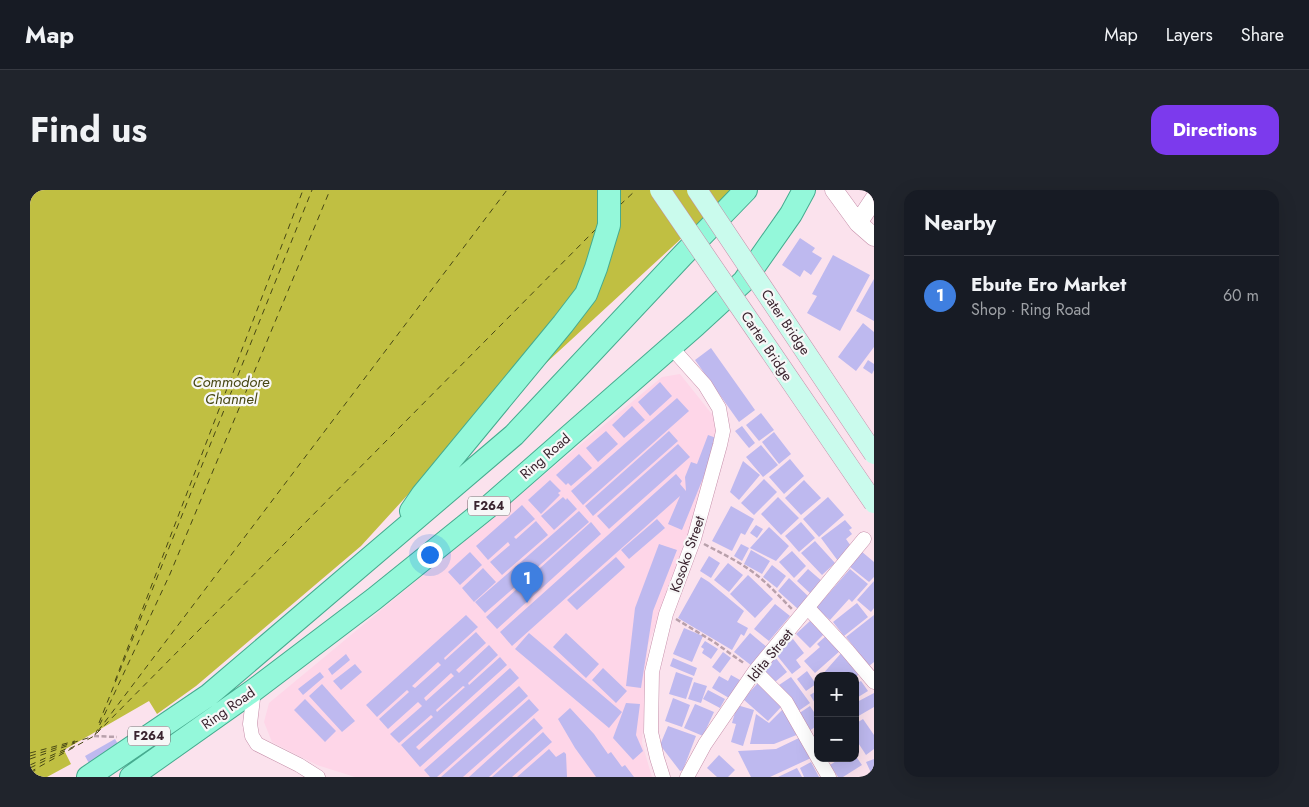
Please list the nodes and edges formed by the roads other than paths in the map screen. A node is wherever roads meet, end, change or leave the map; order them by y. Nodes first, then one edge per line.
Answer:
1 (609, 190) edge
2 (660, 190) edge
3 (698, 190) edge
4 (746, 190) edge
5 (804, 190) edge
6 (834, 190) edge
7 (874, 199) edge
8 (858, 223) junction
9 (874, 236) edge
10 (670, 348) junction
11 (874, 454) edge
12 (874, 503) edge
13 (396, 535) junction
14 (864, 539) dead end
15 (804, 613) junction
16 (756, 672) junction
17 (874, 682) edge
18 (254, 690) junction
19 (814, 751) edge
20 (820, 762) edge
21 (88, 777) edge
22 (131, 777) edge
23 (318, 777) edge
24 (663, 777) edge
25 (687, 777) edge
26 (829, 777) edge

1 - 13 main road
2 - 12 main road, Carter Bridge, bridge
3 - 11 main road, Cater Bridge, bridge
4 - 13 main road, Ring Road / F264
5 - 10 main road, Ring Road / F264
6 - 8 street
7 - 8 street
8 - 9 street
10 - 18 main road, Ring Road / F264
10 - 24 street, Kosoko Street
13 - 21 main road, Ring Road / F264
14 - 15 street, Idita Street
15 - 16 street, Idita Street
15 - 17 street
16 - 19 street
16 - 25 street, Idita Street
18 - 22 main road, Ring Road / F264
18 - 23 street
20 - 26 street

